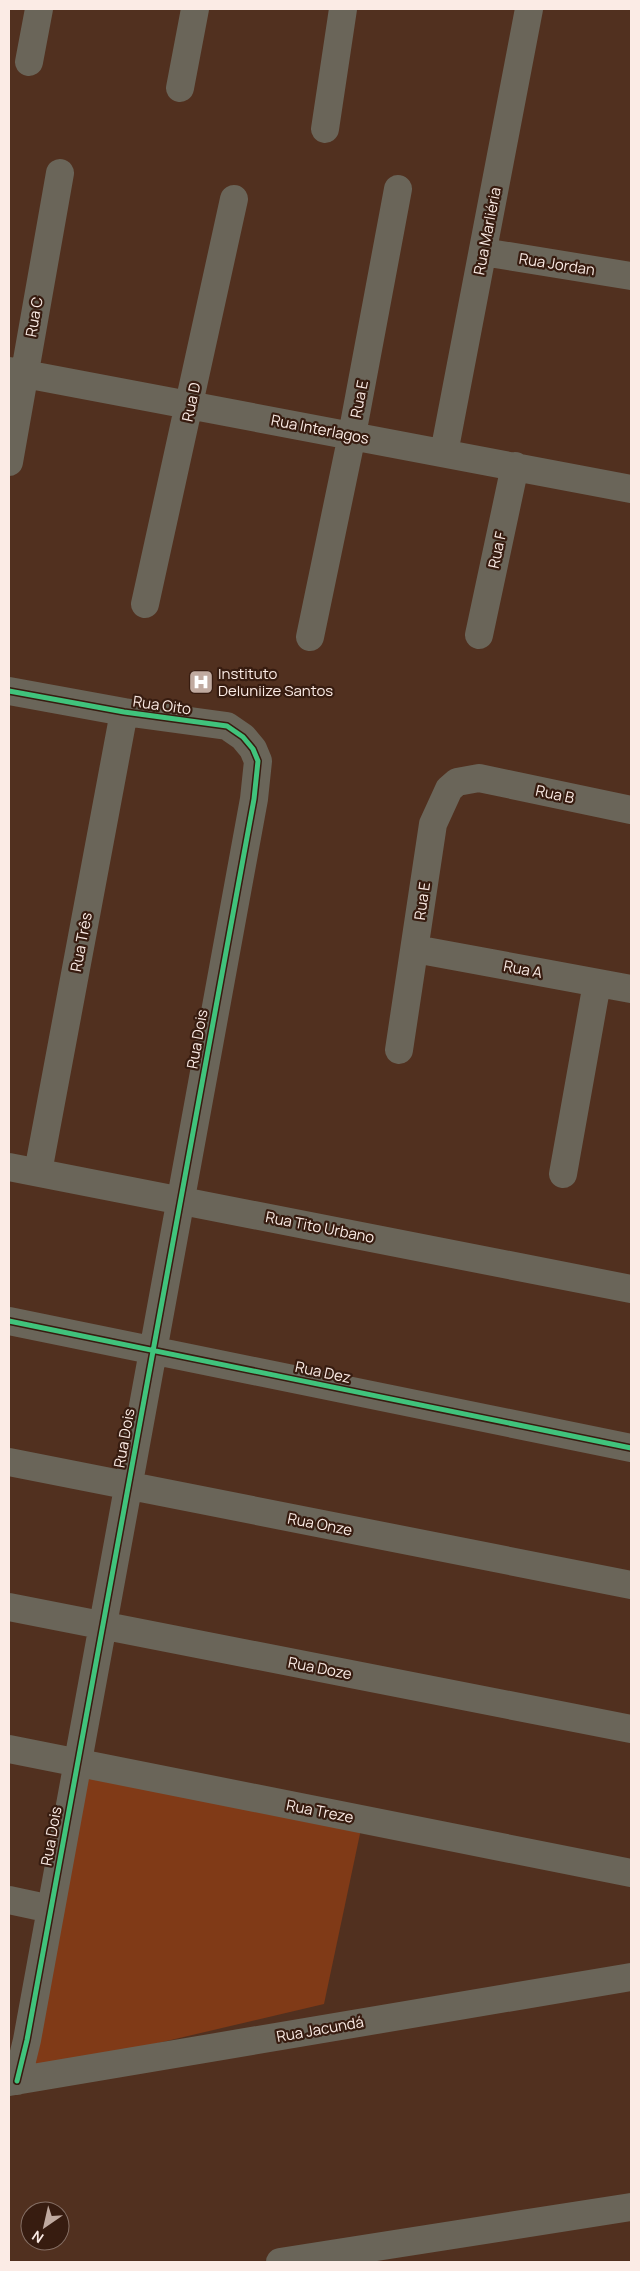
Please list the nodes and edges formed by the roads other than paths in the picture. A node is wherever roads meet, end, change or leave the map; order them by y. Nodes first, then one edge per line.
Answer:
1 (38, 9) edge
2 (195, 9) edge
3 (344, 9) edge
4 (529, 9) edge
5 (29, 62) dead end
6 (180, 88) dead end
7 (325, 129) dead end
8 (60, 172) dead end
9 (398, 189) dead end
10 (234, 199) dead end
11 (483, 252) junction
12 (631, 276) edge
13 (17, 372) edge
14 (190, 405) junction
15 (352, 435) junction
16 (444, 453) junction
17 (9, 462) edge
18 (515, 466) junction
19 (631, 489) edge
20 (145, 604) dead end
21 (479, 634) dead end
22 (310, 637) dead end
23 (9, 691) edge
24 (124, 712) junction
25 (479, 778) joint
26 (254, 799) joint
27 (631, 810) edge
28 (415, 949) junction
29 (597, 983) junction
30 (631, 990) edge
31 (399, 1050) dead end
32 (9, 1166) edge
33 (38, 1172) junction
34 (564, 1174) dead end
35 (180, 1199) junction
36 (631, 1289) edge
37 (9, 1321) edge
38 (153, 1349) junction
39 (631, 1448) edge
40 (9, 1462) edge
41 (128, 1486) junction
42 (631, 1585) edge
43 (9, 1606) edge
44 (102, 1625) junction
45 (631, 1729) edge
46 (9, 1749) edge
47 (78, 1762) junction
48 (631, 1873) edge
49 (9, 1900) edge
50 (51, 1909) junction
51 (631, 1976) edge
52 (18, 2038) edge
53 (13, 2081) edge
54 (631, 2207) edge
55 (280, 2262) edge

1 - 5 street
2 - 6 street
3 - 7 street
4 - 11 street, Rua Marliéria
8 - 13 street, Rua C
9 - 15 street, Rua E
10 - 14 street, Rua D
11 - 12 street, Rua Jordan
11 - 16 street, Rua Marliéria
13 - 14 street, Rua Interlagos
13 - 17 street, Rua C
14 - 15 street, Rua Interlagos
14 - 20 street, Rua D
15 - 16 street, Rua Interlagos
15 - 22 street, Rua E
16 - 18 street, Rua Interlagos
18 - 19 street, Rua Interlagos
18 - 21 street, Rua F
23 - 24 street, Rua Oito
24 - 26 street, Rua Oito
24 - 33 street, Rua Três
25 - 27 street, Rua B
25 - 28 street, Rua E
26 - 35 street, Rua Dois
28 - 29 street, Rua A
28 - 31 street, Rua E
29 - 30 street, Rua A
29 - 34 street
32 - 33 street, Rua Tito Urbano
33 - 35 street, Rua Tito Urbano
35 - 36 street, Rua Tito Urbano
35 - 38 street, Rua Dois
37 - 38 street, Rua Dez
38 - 39 street, Rua Dez
38 - 41 street, Rua Dois
40 - 41 street, Rua Onze
41 - 42 street, Rua Onze
41 - 44 street, Rua Dois
43 - 44 street, Rua Doze
44 - 45 street, Rua Doze
44 - 47 street, Rua Dois
46 - 47 street, Rua Treze
47 - 48 street, Rua Treze
47 - 50 street, Rua Dois
49 - 50 street
50 - 52 street, Rua Dois
51 - 53 street, Rua Jacundá
52 - 53 street, Rua Dois
54 - 55 street

